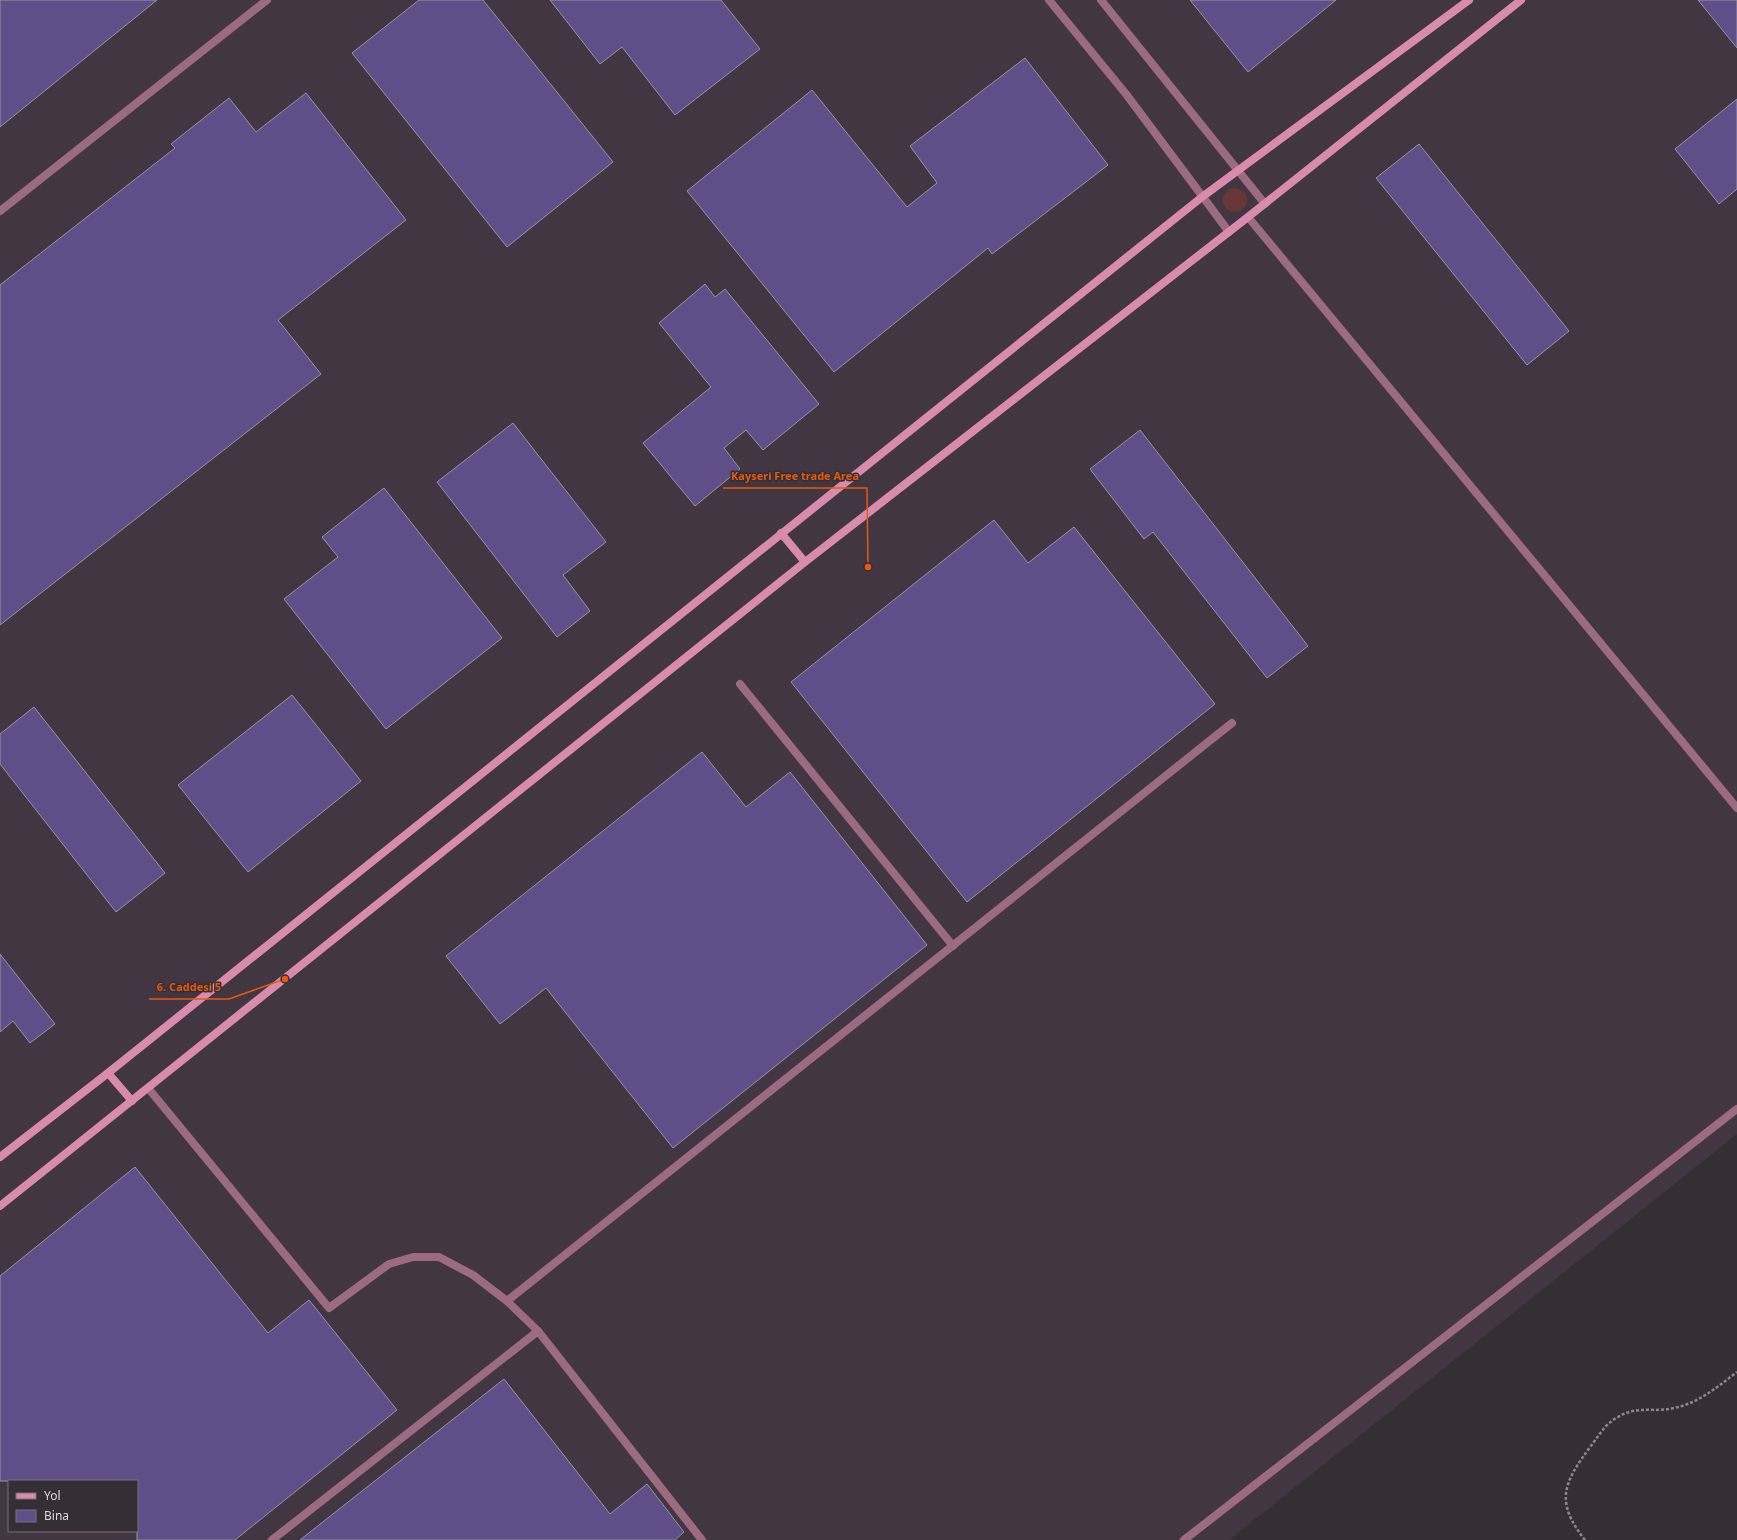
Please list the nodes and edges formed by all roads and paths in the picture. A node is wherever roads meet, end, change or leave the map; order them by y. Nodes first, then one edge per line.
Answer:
1 (267, 0) edge
2 (1049, 0) edge
3 (1101, 0) edge
4 (1470, 0) edge
5 (1521, 0) edge
6 (1238, 170) junction
7 (1202, 197) junction
8 (1265, 204) junction
9 (0, 211) edge
10 (1248, 217) junction
11 (1229, 232) junction
12 (781, 533) junction
13 (805, 562) junction
14 (740, 684) dead end
15 (1232, 723) dead end
16 (1737, 808) edge
17 (953, 946) junction
18 (108, 1072) junction
19 (148, 1088) junction
20 (132, 1101) junction
21 (1737, 1109) edge
22 (0, 1157) edge
23 (0, 1206) edge
24 (507, 1301) junction
25 (538, 1331) junction
26 (1737, 1372) edge
27 (272, 1540) edge
28 (702, 1540) edge
29 (1184, 1540) edge
30 (1585, 1540) edge

1 - 9 street
2 - 7 street
3 - 6 street
4 - 6 street
5 - 8 street
6 - 7 street
6 - 8 street
7 - 11 street
7 - 12 street
8 - 10 street
10 - 11 street
10 - 16 street
11 - 13 street
12 - 13 street
12 - 18 street
13 - 19 street
14 - 17 street
15 - 17 street
17 - 24 street
18 - 20 street
18 - 22 street
19 - 20 street
19 - 24 street
20 - 23 street
21 - 29 street
24 - 25 street
25 - 27 street
25 - 28 street
26 - 30 path

